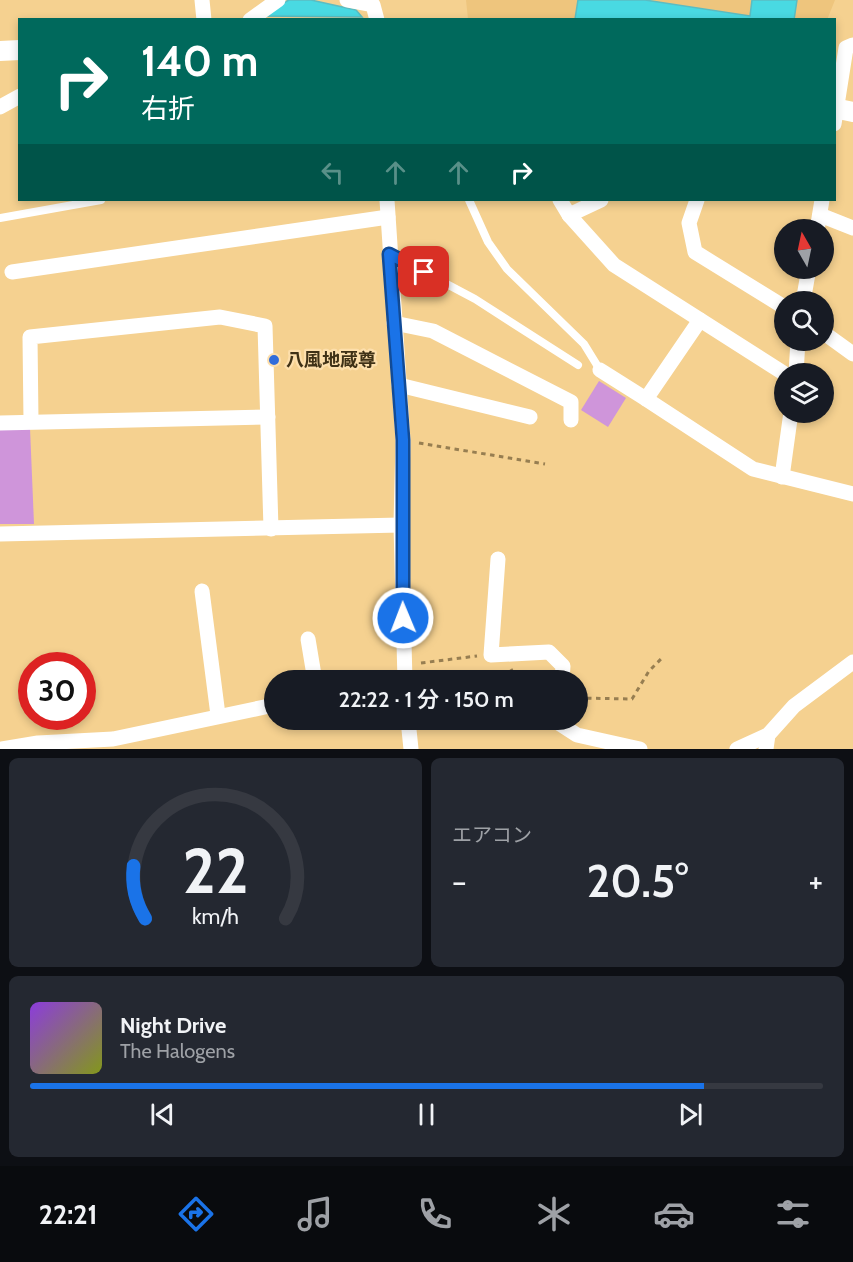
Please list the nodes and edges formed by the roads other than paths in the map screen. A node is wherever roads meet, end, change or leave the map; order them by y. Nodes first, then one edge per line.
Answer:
1 (202, 0) edge
2 (278, 0) edge
3 (347, 0) edge
4 (204, 18) edge
5 (253, 18) edge
6 (376, 18) edge
7 (853, 45) edge
8 (18, 50) edge
9 (0, 51) edge
10 (18, 97) edge
11 (0, 107) edge
12 (839, 113) edge
13 (96, 201) edge
14 (387, 201) edge
15 (469, 201) edge
16 (561, 201) edge
17 (599, 201) edge
18 (697, 201) edge
19 (568, 215) junction
20 (820, 215) edge
21 (388, 217) junction
22 (0, 219) edge
23 (853, 228) edge
24 (389, 254) junction
25 (12, 272) dead end
26 (774, 301) edge
27 (700, 320) junction
28 (394, 323) junction
29 (834, 340) edge
30 (853, 354) edge
31 (578, 365) dead end
32 (774, 367) edge
33 (600, 370) joint
34 (399, 385) junction
35 (646, 399) junction
36 (268, 417) junction
37 (530, 417) dead end
38 (571, 420) dead end
39 (31, 421) junction
40 (0, 423) edge
41 (789, 423) edge
42 (782, 477) junction
43 (853, 494) edge
44 (401, 525) junction
45 (271, 529) junction
46 (0, 534) edge
47 (498, 559) dead end
48 (202, 591) dead end
49 (308, 639) dead end
50 (853, 662) edge
51 (313, 670) edge
52 (404, 670) edge
53 (563, 670) edge
54 (264, 707) edge
55 (218, 715) junction
56 (409, 730) edge
57 (569, 730) edge
58 (767, 742) edge
59 (2, 749) edge
60 (411, 749) edge
61 (640, 749) edge
62 (736, 749) edge

1 - 4 street
2 - 5 street
3 - 6 street
7 - 12 street
8 - 9 street
10 - 11 street
13 - 22 lane
14 - 21 street
15 - 33 lane
16 - 19 street
17 - 19 street
18 - 26 street
19 - 27 street
20 - 23 street
21 - 24 street
21 - 25 street
24 - 28 street
24 - 31 lane
27 - 32 street
27 - 35 street
28 - 34 street
28 - 38 street
29 - 30 street
33 - 35 street
34 - 37 street
34 - 44 street
35 - 42 street
36 - 39 street
36 - 39 street
36 - 45 street
39 - 40 street
41 - 42 street
42 - 43 street
44 - 45 street
44 - 52 street
45 - 46 street
47 - 53 street
48 - 55 street
49 - 51 street
50 - 58 street
54 - 55 street
55 - 59 street
56 - 60 street
57 - 61 street
58 - 62 street

